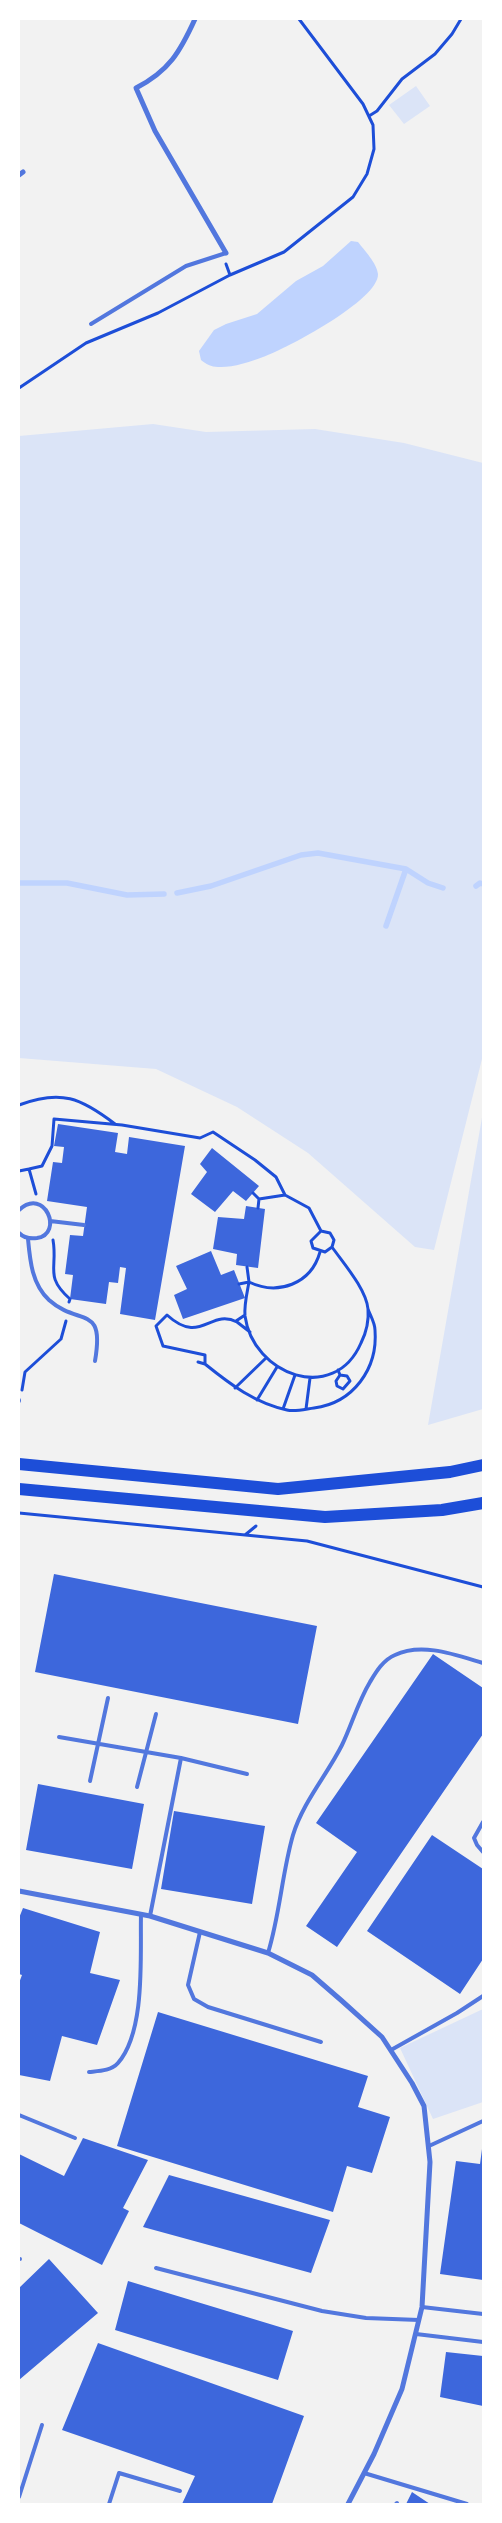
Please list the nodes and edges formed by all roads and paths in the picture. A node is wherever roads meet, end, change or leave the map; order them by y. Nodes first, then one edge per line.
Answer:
1 (195, 19) edge
2 (299, 19) edge
3 (460, 19) edge
4 (369, 116) junction
5 (226, 253) joint
6 (91, 324) dead end
7 (19, 388) edge
8 (19, 1105) edge
9 (116, 1124) junction
10 (29, 1169) junction
11 (19, 1171) edge
12 (253, 1193) dead end
13 (285, 1196) junction
14 (260, 1200) junction
15 (36, 1204) junction
16 (258, 1208) dead end
17 (19, 1210) edge
18 (50, 1221) junction
19 (84, 1225) dead end
20 (321, 1231) junction
21 (19, 1233) edge
22 (28, 1239) junction
23 (332, 1247) junction
24 (320, 1252) junction
25 (247, 1266) dead end
26 (249, 1282) junction
27 (239, 1284) dead end
28 (368, 1308) junction
29 (245, 1315) junction
30 (236, 1322) junction
31 (250, 1332) junction
32 (266, 1358) junction
33 (95, 1361) dead end
34 (198, 1362) dead end
35 (205, 1364) junction
36 (277, 1367) junction
37 (338, 1370) junction
38 (295, 1375) junction
39 (340, 1375) junction
40 (310, 1378) junction
41 (348, 1386) junction
42 (236, 1388) junction
43 (352, 1392) junction
44 (257, 1400) junction
45 (283, 1409) junction
46 (306, 1409) junction
47 (19, 1464) edge
48 (483, 1464) edge
49 (19, 1489) edge
50 (483, 1503) edge
51 (19, 1513) edge
52 (483, 1587) edge
53 (483, 1663) edge
54 (108, 1698) dead end
55 (156, 1714) dead end
56 (59, 1737) dead end
57 (98, 1743) junction
58 (146, 1751) junction
59 (181, 1758) junction
60 (246, 1774) dead end
61 (90, 1781) dead end
62 (137, 1787) dead end
63 (483, 1822) edge
64 (483, 1852) edge
65 (19, 1891) edge
66 (141, 1914) junction
67 (150, 1916) junction
68 (200, 1932) junction
69 (268, 1953) junction
70 (483, 1996) edge
71 (321, 2042) dead end
72 (391, 2050) junction
73 (89, 2072) dead end
74 (19, 2114) edge
75 (483, 2121) edge
76 (75, 2138) dead end
77 (429, 2146) junction
78 (156, 2268) dead end
79 (422, 2307) junction
80 (483, 2314) edge
81 (419, 2320) junction
82 (416, 2334) junction
83 (483, 2342) edge
84 (42, 2425) dead end
85 (364, 2473) junction
86 (180, 2491) dead end
87 (19, 2497) edge
88 (109, 2504) edge
89 (348, 2504) edge
90 (467, 2504) edge

1 - 5 street
2 - 4 path
3 - 4 path
4 - 7 path
5 - 6 lane
8 - 9 path
9 - 10 path
9 - 13 path
10 - 11 path
10 - 15 path
12 - 14 path
13 - 14 path
13 - 20 path
14 - 16 path
15 - 17 lane
15 - 18 lane
18 - 19 lane
18 - 22 lane
20 - 23 path
20 - 24 path
21 - 22 lane
22 - 33 lane
23 - 24 path
23 - 28 path
24 - 26 path
25 - 26 path
26 - 27 path
26 - 29 path
28 - 37 path
28 - 43 path
29 - 30 path
29 - 31 path
30 - 31 path
30 - 35 path
31 - 32 path
32 - 36 path
32 - 42 path
34 - 35 path
35 - 42 path
36 - 38 path
36 - 44 path
37 - 39 path
37 - 40 path
38 - 40 path
38 - 45 path
39 - 41 path
39 - 41 path
40 - 46 path
41 - 43 path
42 - 44 path
43 - 46 path
44 - 45 path
45 - 46 path
47 - 48 main road
49 - 50 main road
51 - 52 path
53 - 69 lane
54 - 57 lane
55 - 58 lane
56 - 57 lane
57 - 58 lane
57 - 61 lane
58 - 59 lane
58 - 62 lane
59 - 60 lane
59 - 67 lane
63 - 64 lane
65 - 66 street
66 - 67 street
66 - 73 lane
67 - 68 street
68 - 69 street
68 - 71 lane
69 - 72 street
70 - 72 lane
72 - 77 street
74 - 76 lane
75 - 77 lane
77 - 79 street
78 - 81 lane
79 - 80 lane
79 - 81 street
81 - 82 street
82 - 83 lane
82 - 85 street
84 - 87 lane
85 - 89 street
85 - 90 lane
86 - 88 lane

